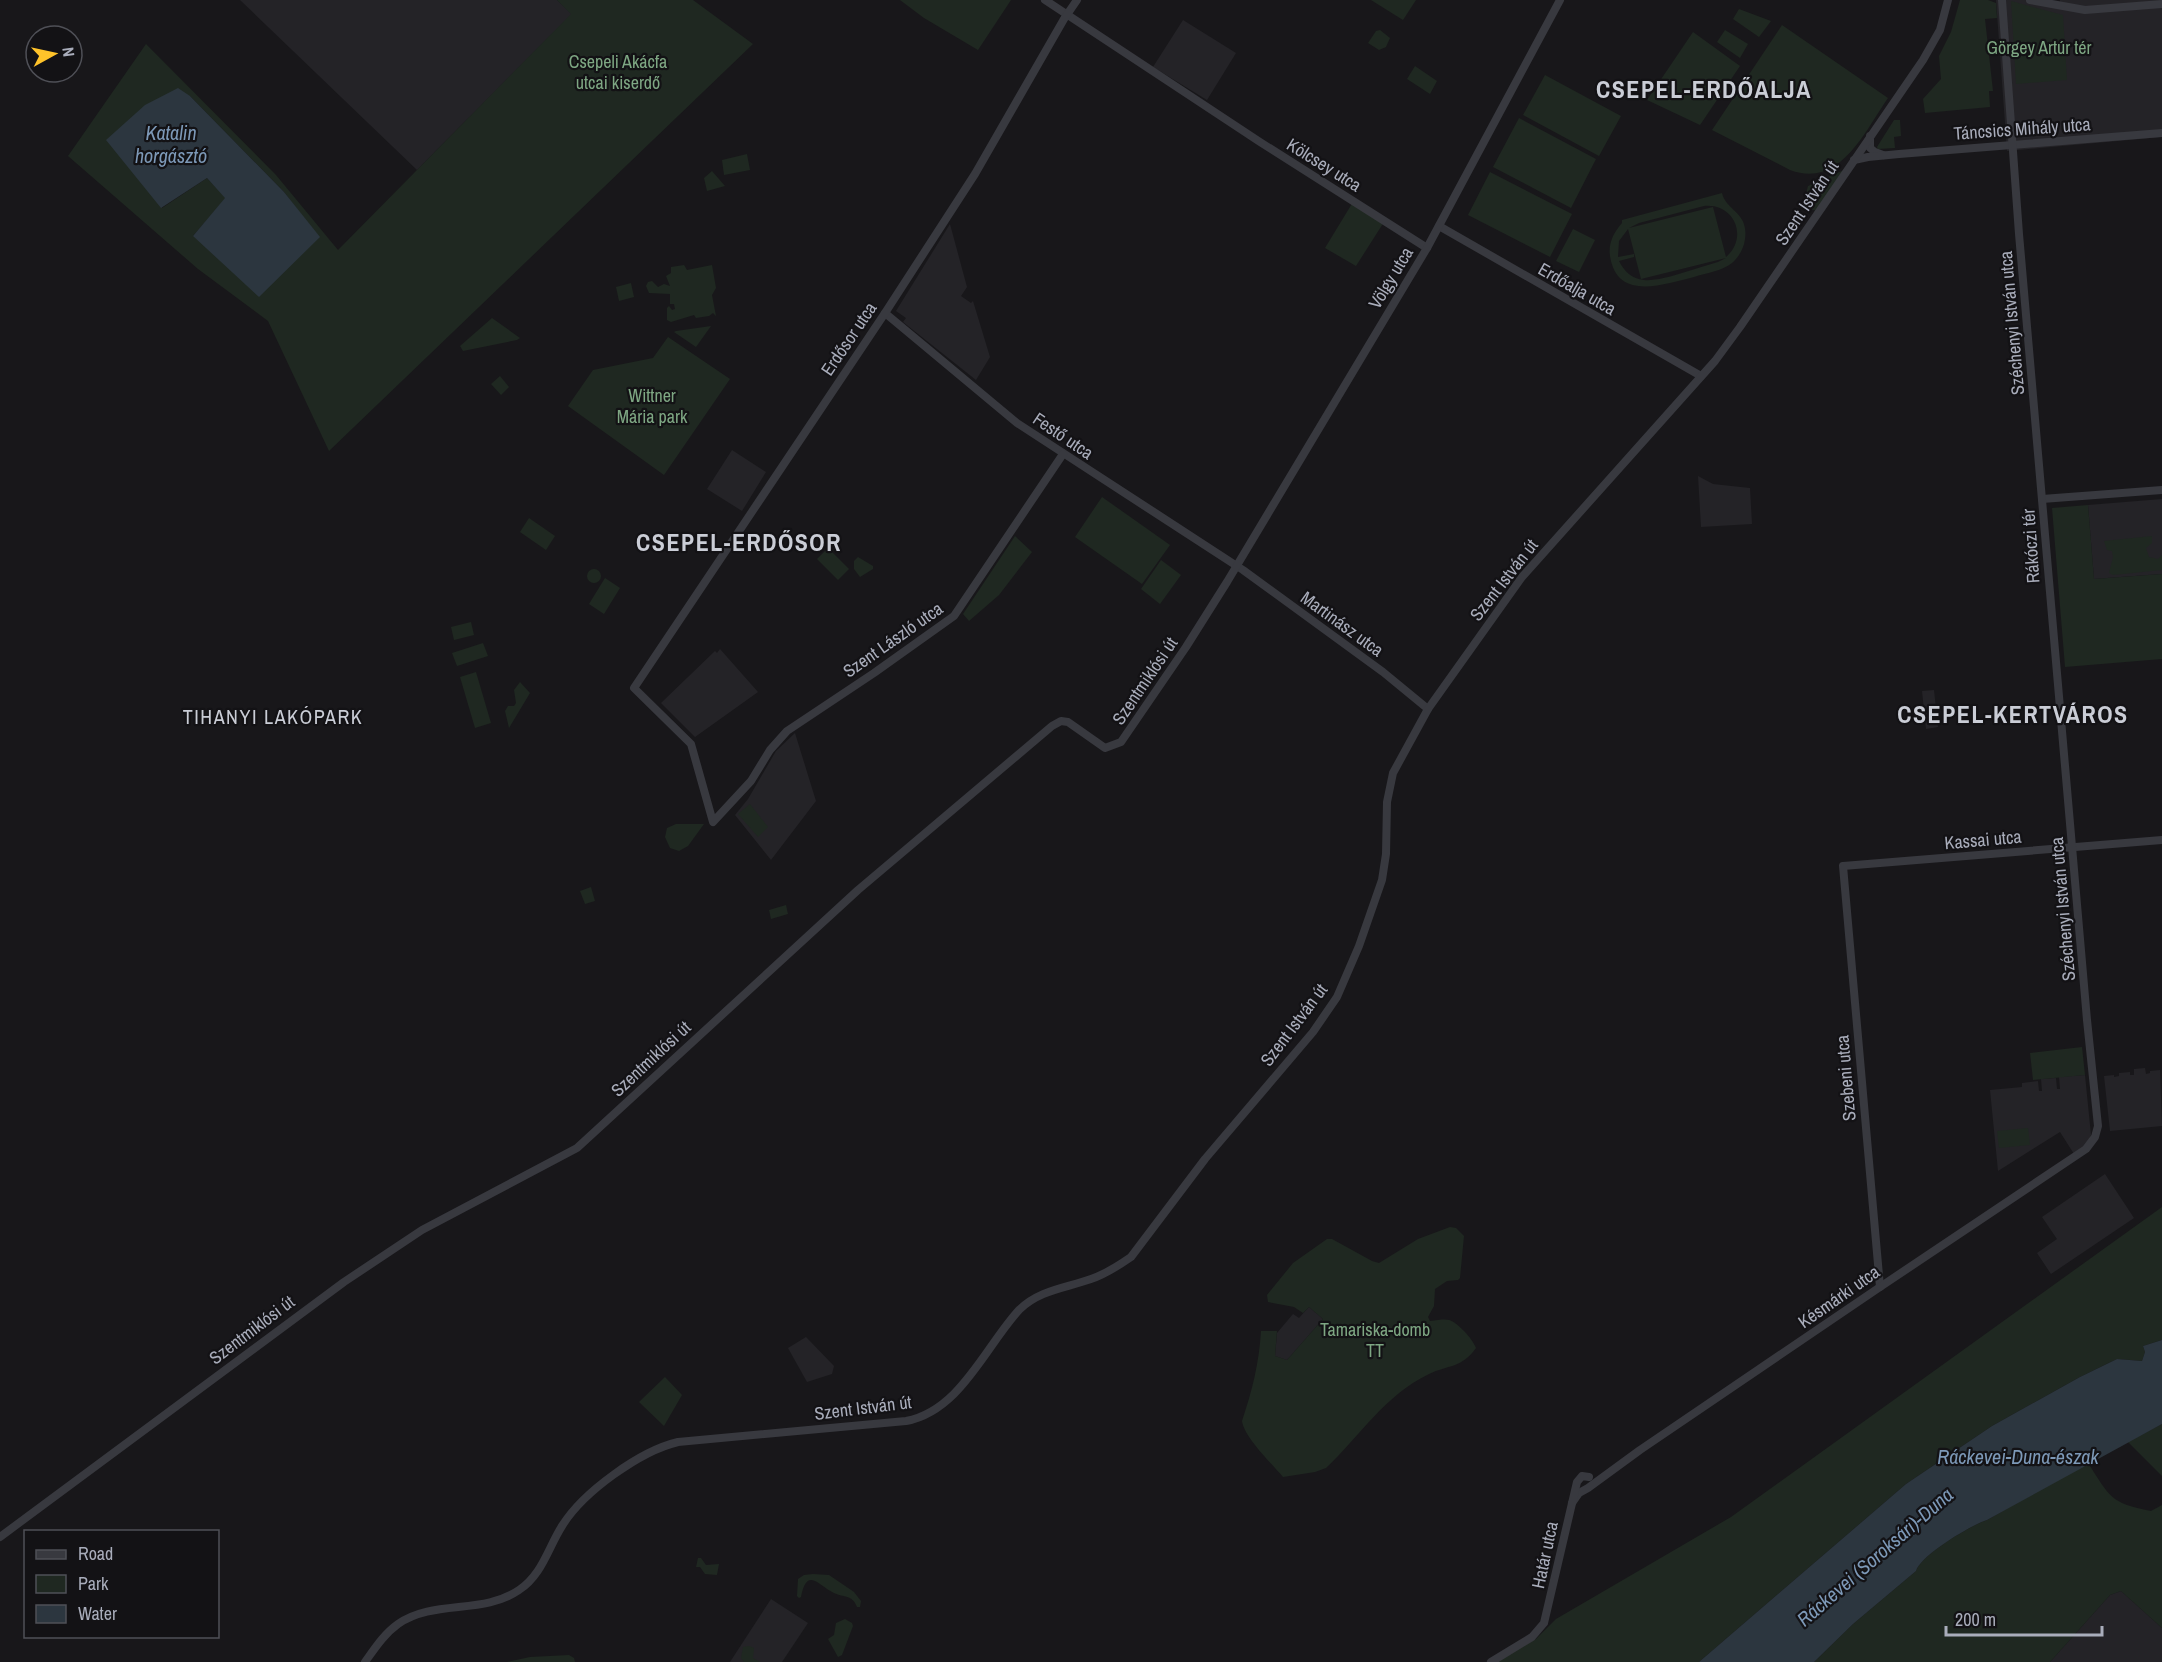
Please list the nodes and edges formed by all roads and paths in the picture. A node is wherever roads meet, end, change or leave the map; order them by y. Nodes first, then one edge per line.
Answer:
1 (1046, 0) edge
2 (1077, 0) edge
3 (1560, 0) edge
4 (1948, 0) edge
5 (2002, 0) edge
6 (2030, 0) edge
7 (2162, 4) edge
8 (1067, 15) junction
9 (2162, 133) edge
10 (1871, 134) junction
11 (2012, 145) junction
12 (1884, 155) junction
13 (1854, 160) junction
14 (1439, 226) junction
15 (1427, 248) junction
16 (885, 313) junction
17 (1701, 376) junction
18 (1063, 454) junction
19 (2162, 490) edge
20 (2042, 499) junction
21 (1236, 566) junction
22 (2057, 674) joint
23 (1428, 709) junction
24 (706, 797) junction
25 (721, 814) junction
26 (2162, 840) edge
27 (2073, 847) junction
28 (1843, 866) joint
29 (2093, 1141) joint
30 (1880, 1287) junction
31 (1585, 1484) joint
32 (0, 1538) edge
33 (365, 1662) edge
34 (1491, 1662) edge

1 - 8 street
2 - 8 street, Erdősor utca
3 - 14 street, Völgy utca
4 - 10 street, Szent István út
5 - 11 street
6 - 7 street
8 - 15 street, Kölcsey utca
8 - 16 street, Erdősor utca
9 - 11 street, Táncsics Mihály utca
10 - 12 street
10 - 13 street, Szent István út
11 - 12 street, Táncsics Mihály utca
11 - 20 street, Széchenyi István utca
12 - 13 street, Táncsics Mihály utca
13 - 17 street, Szent István út
14 - 15 street, Völgy utca
14 - 17 street, Erdőalja utca
15 - 21 street, Völgy utca
16 - 18 street, Festő utca
16 - 24 street, Erdősor utca
17 - 23 street, Szent István út
18 - 21 street, Festő utca
18 - 25 street, Szent László utca
19 - 20 street, Rákóczi tér
20 - 22 street, Rákóczi tér
21 - 23 street, Martinász utca
21 - 32 street, Szentmiklósi út
22 - 27 street, Széchenyi István utca
23 - 33 street, Szent István út
24 - 25 street
24 - 25 street, Szent László utca
26 - 27 street, Kassai utca
27 - 28 street, Kassai utca
27 - 29 street, Széchenyi István utca
28 - 30 street, Szebeni utca
29 - 30 street, Késmárki utca
30 - 31 street, Késmárki utca
31 - 34 street, Határ utca

